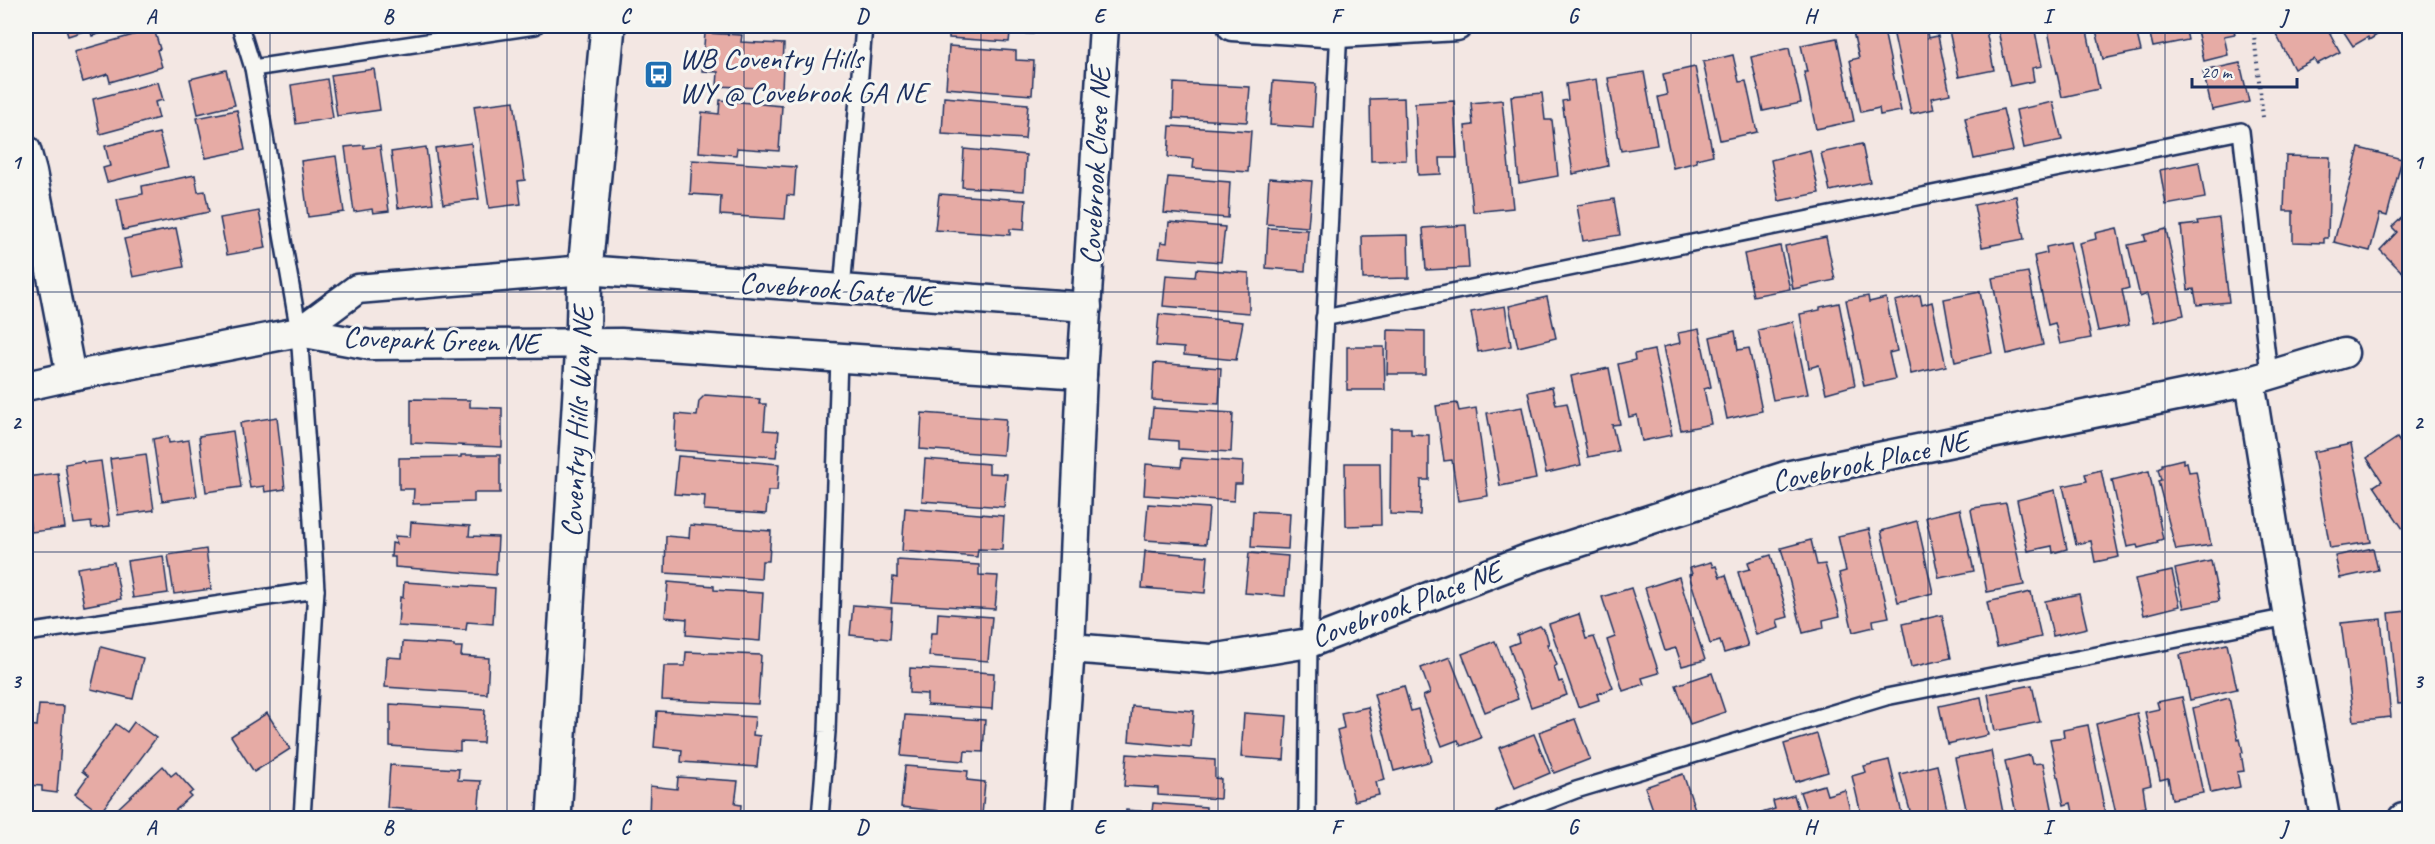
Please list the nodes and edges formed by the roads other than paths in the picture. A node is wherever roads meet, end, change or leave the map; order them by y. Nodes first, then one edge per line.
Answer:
1 (240, 26) edge
2 (535, 26) edge
3 (608, 26) edge
4 (864, 26) edge
5 (1104, 26) edge
6 (1233, 26) edge
7 (1456, 26) edge
8 (1339, 29) edge
9 (253, 68) junction
10 (26, 150) edge
11 (585, 270) junction
12 (842, 290) junction
13 (1087, 307) junction
14 (1324, 318) junction
15 (299, 332) junction
16 (583, 343) junction
17 (2344, 353) dead end
18 (839, 358) junction
19 (1082, 374) junction
20 (71, 376) junction
21 (2259, 378) junction
22 (26, 386) edge
23 (316, 590) junction
24 (2288, 617) junction
25 (26, 633) edge
26 (1309, 643) junction
27 (1070, 648) junction
28 (2409, 817) edge
29 (302, 819) edge
30 (554, 819) edge
31 (820, 819) edge
32 (1058, 819) edge
33 (1307, 819) edge
34 (1503, 819) edge
35 (2325, 819) edge
36 (2403, 819) edge

1 - 9 lane
2 - 9 lane
3 - 11 street, Coventry Hills Way NE
4 - 12 lane
5 - 13 street, Covebrook Close NE
6 - 8 street
7 - 8 street
8 - 14 lane
9 - 15 lane
10 - 20 street
11 - 12 street, Covebrook Gate NE
11 - 15 street, Covepark Green NE
11 - 16 street, Coventry Hills Way NE
12 - 13 street, Covebrook Gate NE
13 - 19 street
14 - 21 lane
14 - 26 lane
15 - 16 street, Covepark Green NE
15 - 20 street, Covepark Green NE
15 - 23 lane
16 - 18 street
16 - 30 street, Coventry Hills Way NE
17 - 21 street, Covebrook Place NE
18 - 19 street
18 - 31 lane
19 - 27 street
20 - 22 street, Covepark Green NE
21 - 24 street
21 - 26 street, Covebrook Place NE
23 - 25 lane
23 - 29 lane
24 - 34 lane
24 - 35 street
26 - 27 street, Covebrook Place NE
26 - 33 lane
27 - 32 street
28 - 36 street

